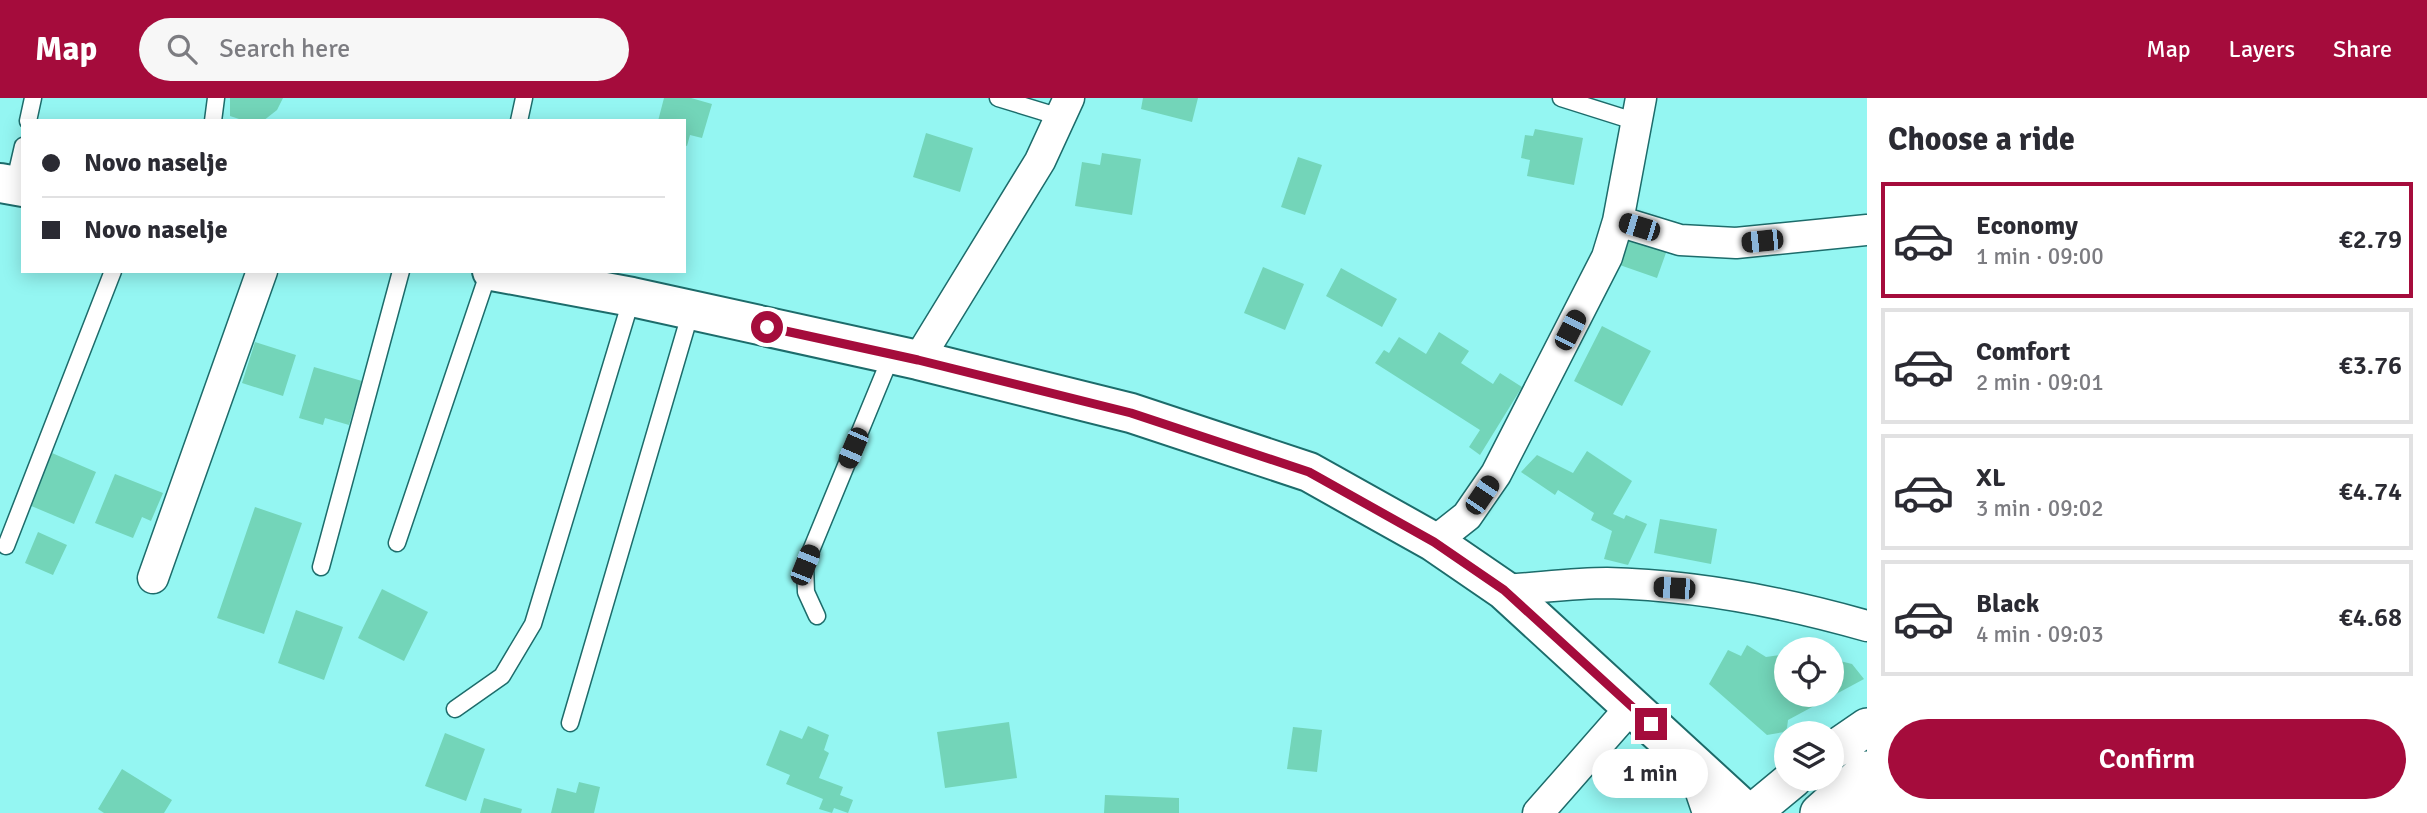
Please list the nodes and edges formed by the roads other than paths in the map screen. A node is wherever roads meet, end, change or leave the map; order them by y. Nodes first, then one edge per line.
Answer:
1 (33, 98) edge
2 (216, 98) edge
3 (524, 98) edge
4 (998, 98) edge
5 (1561, 98) edge
6 (1065, 108) edge
7 (1639, 110) edge
8 (28, 119) edge
9 (213, 119) edge
10 (519, 119) edge
11 (21, 153) edge
12 (12, 185) edge
13 (1618, 221) junction
14 (1867, 230) edge
15 (112, 273) edge
16 (261, 273) edge
17 (400, 273) edge
18 (490, 273) edge
19 (501, 273) edge
20 (632, 298) junction
21 (691, 311) junction
22 (905, 357) junction
23 (1434, 542) junction
24 (397, 543) dead end
25 (6, 545) dead end
26 (321, 567) dead end
27 (153, 578) dead end
28 (1504, 590) junction
29 (817, 616) dead end
30 (1867, 626) edge
31 (1632, 706) junction
32 (455, 709) dead end
33 (570, 723) dead end
34 (1867, 727) edge
35 (1844, 743) edge
36 (1690, 760) junction
37 (1860, 787) edge
38 (1777, 791) edge
39 (1538, 813) edge
40 (1708, 813) edge
41 (1749, 813) edge
42 (1819, 813) edge

1 - 8 lane
2 - 9 lane
3 - 10 lane
4 - 6 lane
5 - 7 lane
6 - 22 street
7 - 13 street
11 - 12 lane
13 - 14 street
13 - 23 street
15 - 25 lane
16 - 27 street
17 - 26 lane
18 - 24 lane
19 - 20 main road
20 - 21 main road
20 - 32 lane
21 - 22 main road
21 - 33 lane
22 - 23 main road
22 - 29 lane
23 - 28 main road
28 - 30 street
28 - 31 main road
31 - 36 main road
31 - 39 street
34 - 35 street
36 - 40 street
36 - 41 main road
37 - 42 street
38 - 41 street

